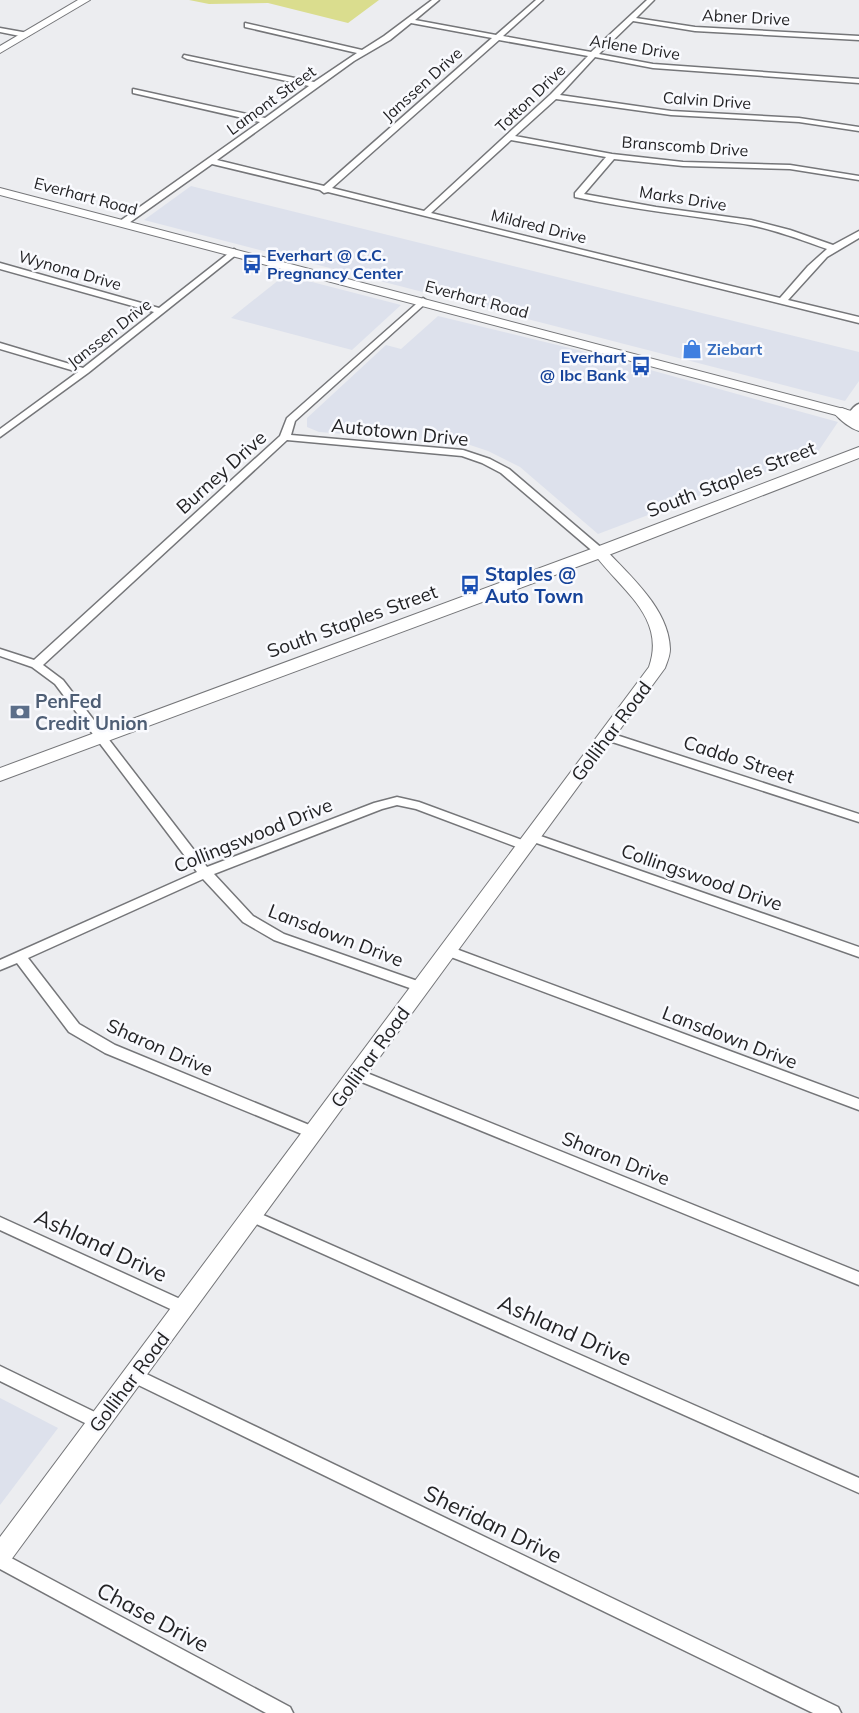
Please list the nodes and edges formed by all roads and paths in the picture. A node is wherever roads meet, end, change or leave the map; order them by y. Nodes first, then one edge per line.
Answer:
1 (85, 0) edge
2 (436, 0) edge
3 (540, 0) edge
4 (651, 0) edge
5 (631, 19) junction
6 (410, 21) junction
7 (248, 25) dead end
8 (0, 30) edge
9 (25, 35) junction
10 (497, 37) junction
11 (859, 38) edge
12 (0, 50) edge
13 (363, 52) junction
14 (593, 55) junction
15 (187, 57) dead end
16 (859, 81) edge
17 (316, 85) junction
18 (136, 91) dead end
19 (554, 96) junction
20 (266, 121) junction
21 (859, 128) edge
22 (510, 137) junction
23 (612, 156) junction
24 (211, 161) junction
25 (859, 178) edge
26 (0, 191) edge
27 (324, 191) junction
28 (426, 213) junction
29 (123, 223) junction
30 (859, 234) edge
31 (833, 248) junction
32 (234, 252) junction
33 (0, 266) edge
34 (422, 301) junction
35 (781, 302) junction
36 (161, 311) junction
37 (859, 320) edge
38 (0, 346) edge
39 (85, 371) junction
40 (855, 416) edge
41 (0, 434) edge
42 (284, 437) junction
43 (859, 452) edge
44 (600, 552) junction
45 (0, 652) edge
46 (36, 665) junction
47 (607, 736) junction
48 (100, 738) junction
49 (0, 775) edge
50 (859, 818) edge
51 (529, 841) junction
52 (204, 873) junction
53 (448, 952) junction
54 (859, 952) edge
55 (20, 957) junction
56 (0, 965) edge
57 (421, 987) junction
58 (357, 1074) junction
59 (859, 1106) edge
60 (314, 1132) junction
61 (252, 1216) junction
62 (0, 1223) edge
63 (859, 1279) edge
64 (184, 1308) junction
65 (0, 1372) edge
66 (134, 1375) junction
67 (99, 1422) junction
68 (859, 1486) edge
69 (0, 1558) edge
70 (284, 1713) edge
71 (832, 1713) edge

1 - 9 main road
2 - 6 street, Lamont Street
3 - 10 street, Janssen Drive
4 - 5 street, Totton Drive
5 - 11 street, Abner Drive
5 - 14 street, Totton Drive
6 - 10 street, Arlene Drive
6 - 13 street, Lamont Street
7 - 13 street
8 - 9 street
9 - 12 main road
10 - 14 street, Arlene Drive
10 - 27 street, Janssen Drive
13 - 17 street, Lamont Street
14 - 16 street, Arlene Drive
14 - 19 street, Totton Drive
15 - 17 street
17 - 20 street, Lamont Street
18 - 20 street
19 - 21 street, Calvin Drive
19 - 22 street, Totton Drive
20 - 24 street, Lamont Street
22 - 23 street, Branscomb Drive
22 - 28 street, Totton Drive
23 - 25 street, Branscomb Drive
23 - 31 street, Marks Drive
24 - 27 street, Mildred Drive
24 - 29 street, Lamont Street
26 - 29 main road, Everhart Road
27 - 28 street, Mildred Drive
28 - 35 street, Mildred Drive
29 - 32 main road, Everhart Road
30 - 31 street
31 - 35 street
32 - 34 main road, Everhart Road
32 - 36 street, Janssen Drive
33 - 36 street, Wynona Drive
34 - 40 main road, Everhart Road
34 - 42 street, Burney Drive
35 - 37 street, Mildred Drive
36 - 39 street, Janssen Drive
38 - 39 street
39 - 41 street, Janssen Drive
42 - 44 street, Autotown Drive
42 - 46 street, Burney Drive
43 - 44 main road, South Staples Street
44 - 47 main road, Gollihar Road
44 - 48 main road, South Staples Street
45 - 46 street, Lansdown Drive
46 - 48 street, Lansdown Drive
47 - 50 street, Caddo Street
47 - 51 main road, Gollihar Road
48 - 49 main road, South Staples Street
48 - 52 street, Lansdown Drive
51 - 52 street, Collingswood Drive
51 - 53 main road, Gollihar Road
51 - 54 street, Collingswood Drive
52 - 55 street, Collingswood Drive
52 - 57 street, Lansdown Drive
53 - 57 main road, Gollihar Road
53 - 59 street, Lansdown Drive
55 - 56 street, Collingswood Drive
55 - 60 street, Sharon Drive
57 - 58 main road, Gollihar Road
58 - 60 main road, Gollihar Road
58 - 63 street, Sharon Drive
60 - 61 main road, Gollihar Road
61 - 64 main road, Gollihar Road
61 - 68 street, Ashland Drive
62 - 64 street, Ashland Drive
64 - 66 main road, Gollihar Road
65 - 67 street
66 - 67 main road, Gollihar Road
66 - 71 street, Sheridan Drive
67 - 69 main road, Gollihar Road
69 - 70 street, Chase Drive

